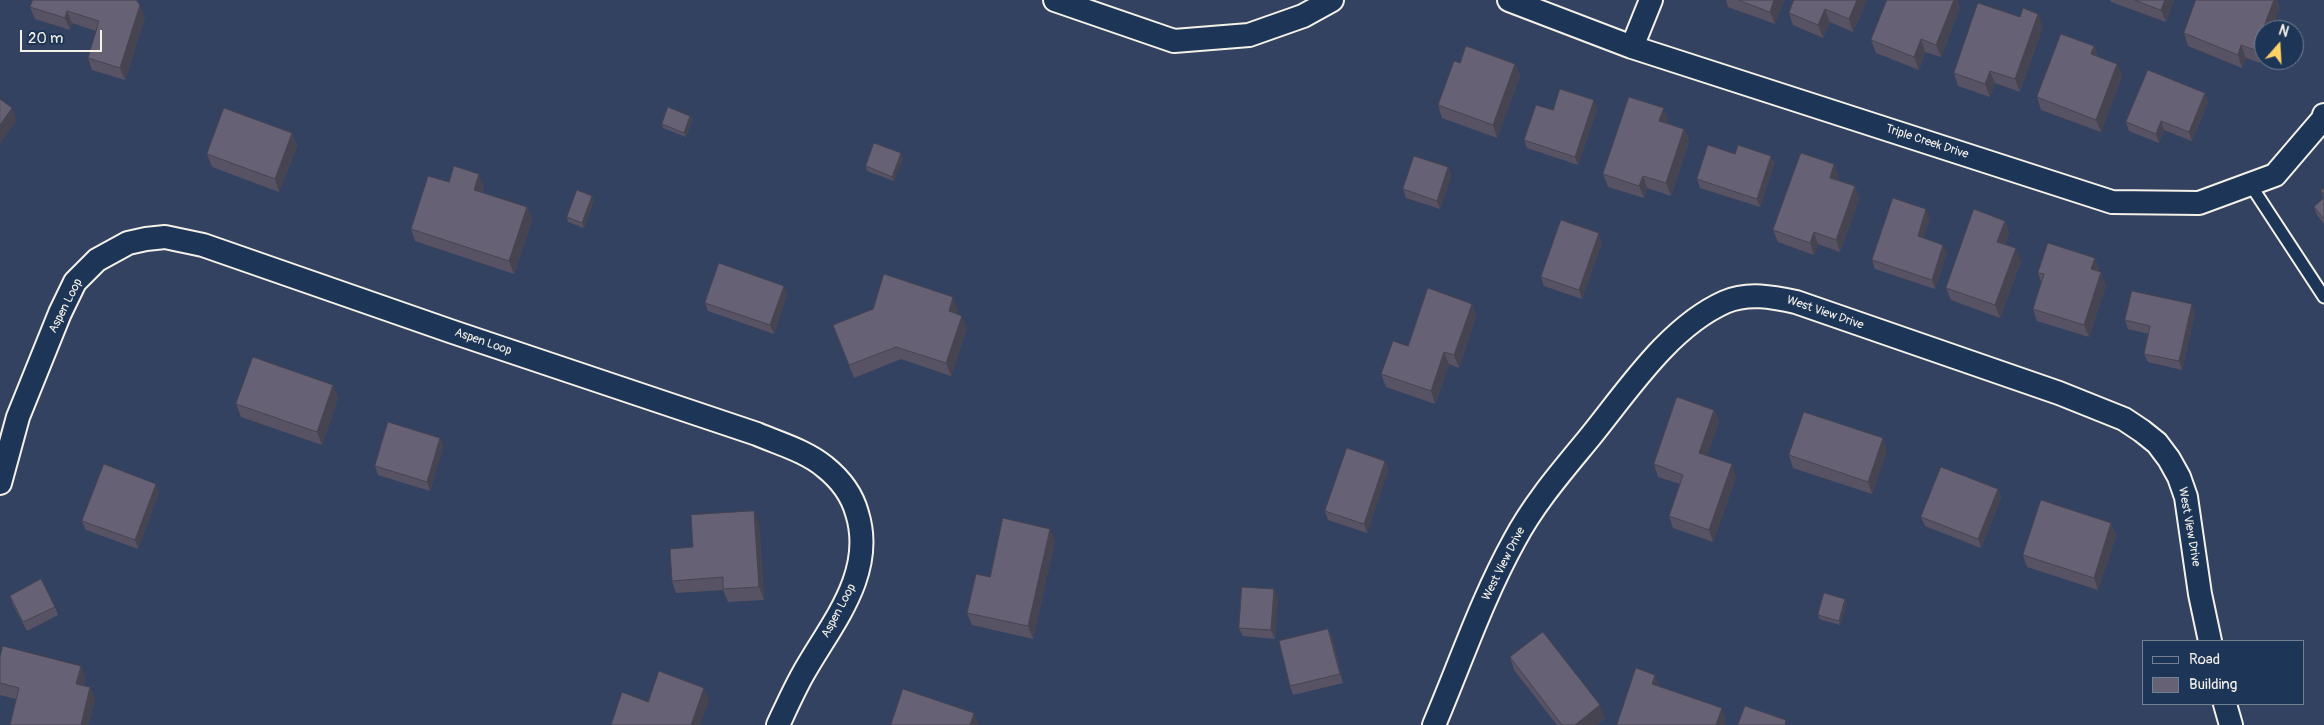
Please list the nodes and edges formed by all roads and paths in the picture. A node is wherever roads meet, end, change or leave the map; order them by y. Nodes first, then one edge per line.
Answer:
1 (1055, 0) edge
2 (1332, 0) edge
3 (1509, 0) edge
4 (1651, 0) edge
5 (1632, 47) junction
6 (2324, 115) edge
7 (2250, 184) junction
8 (2324, 297) edge
9 (0, 483) edge
10 (2210, 640) edge
11 (2225, 705) edge
12 (778, 725) edge
13 (1434, 725) edge
14 (2231, 725) edge

1 - 2 street
3 - 5 street, Triple Creek Drive
4 - 5 street
5 - 7 street, Triple Creek Drive
6 - 7 street, Triple Creek Drive
7 - 8 lane
9 - 12 street, Aspen Loop
10 - 13 street, West View Drive
11 - 14 street

